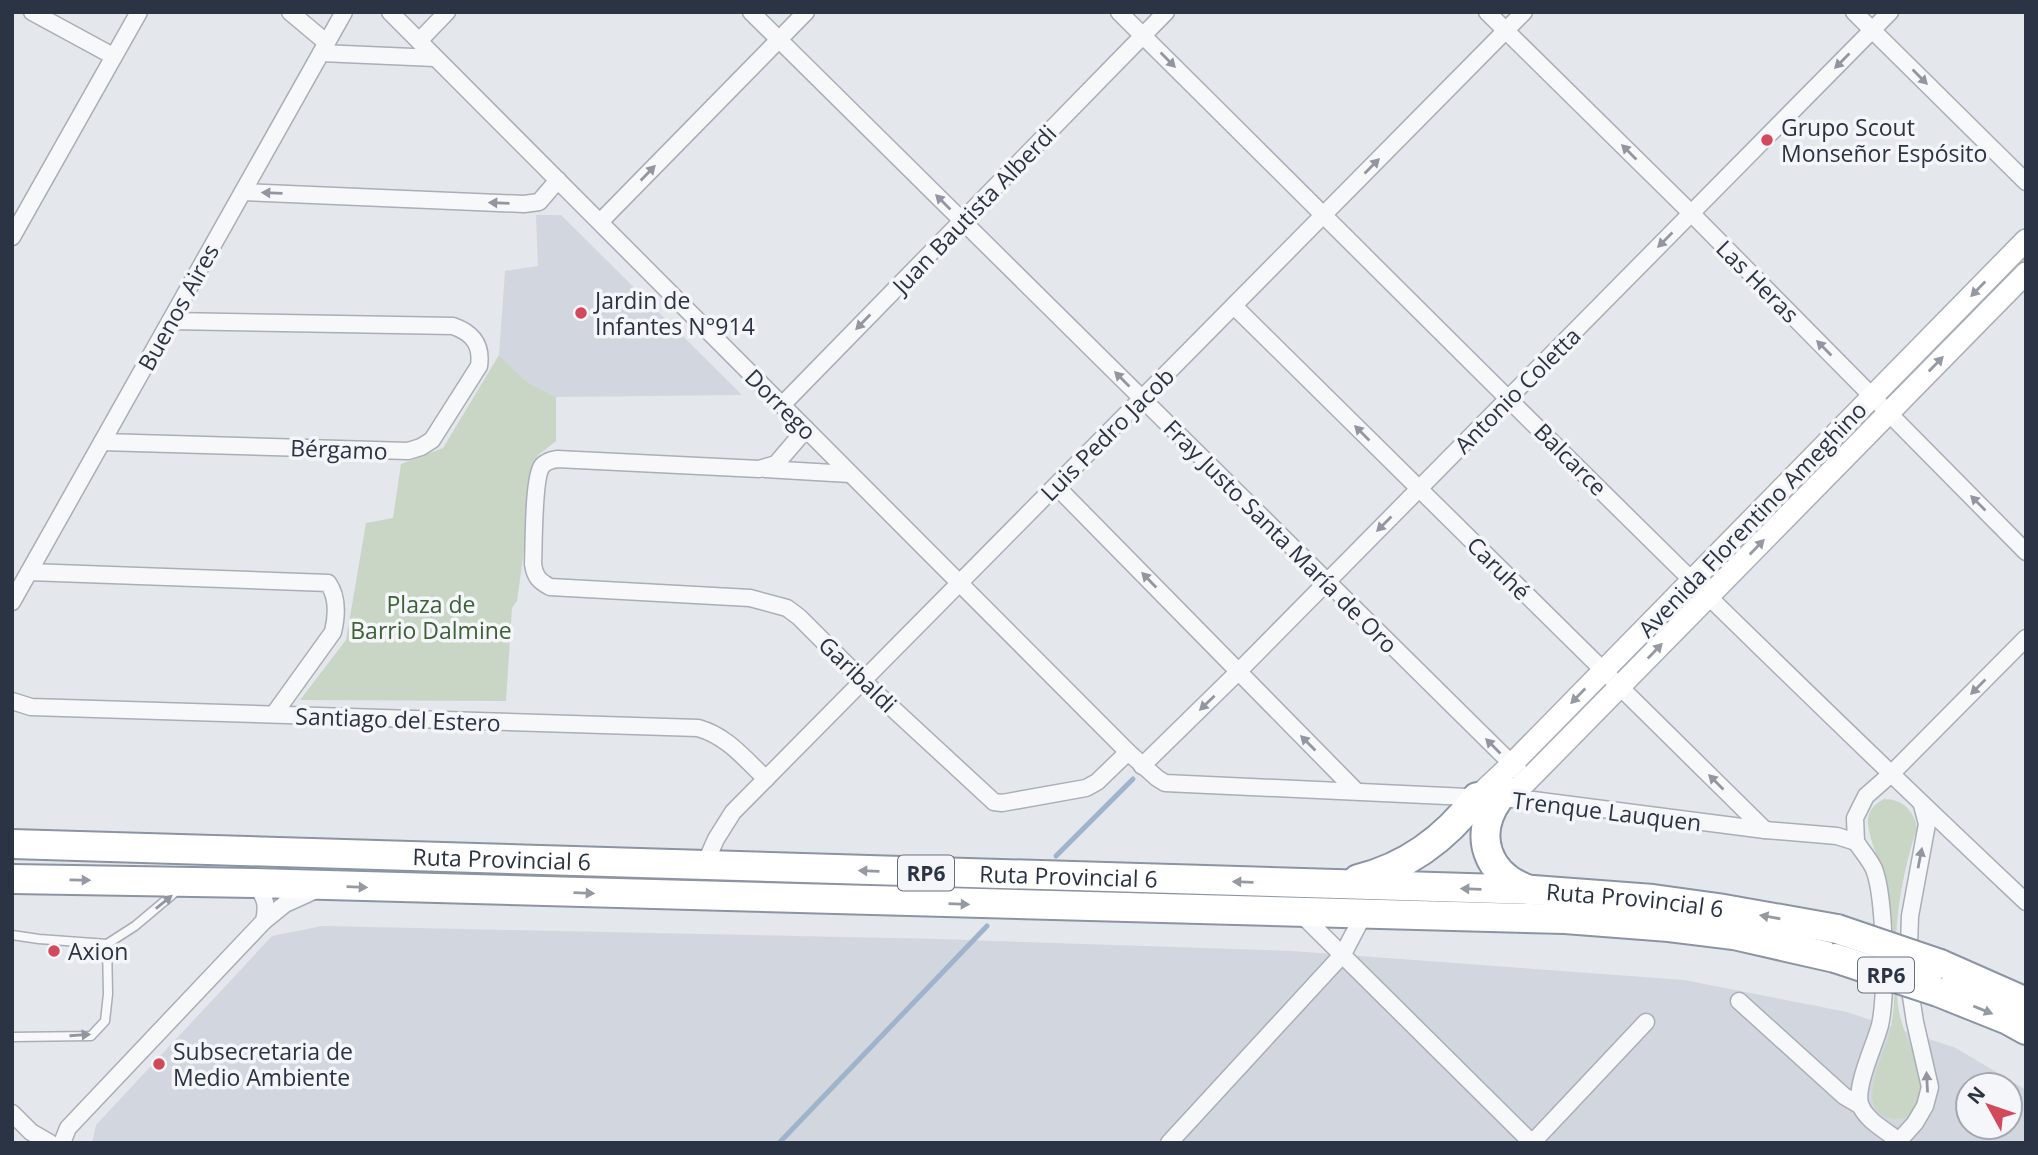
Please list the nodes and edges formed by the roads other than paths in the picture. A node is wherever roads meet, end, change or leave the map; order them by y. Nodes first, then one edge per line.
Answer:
1 (32, 12) edge
2 (139, 12) edge
3 (290, 12) edge
4 (344, 12) edge
5 (390, 12) edge
6 (447, 12) edge
7 (751, 12) edge
8 (806, 12) edge
9 (1119, 12) edge
10 (1166, 12) edge
11 (1487, 12) edge
12 (1524, 12) edge
13 (1854, 12) edge
14 (1890, 12) edge
15 (1506, 30) junction
16 (1872, 30) junction
17 (1143, 36) junction
18 (779, 40) junction
19 (419, 41) junction
20 (324, 48) junction
21 (113, 56) junction
22 (435, 58) junction
23 (558, 180) junction
24 (2026, 182) edge
25 (243, 192) junction
26 (19, 212) edge
27 (1691, 213) junction
28 (1324, 214) junction
29 (962, 221) junction
30 (600, 222) junction
31 (12, 237) edge
32 (2026, 240) edge
33 (2026, 273) edge
34 (1234, 306) junction
35 (170, 321) junction
36 (1509, 397) junction
37 (1872, 397) junction
38 (1142, 399) junction
39 (782, 405) junction
40 (1888, 413) junction
41 (806, 429) junction
42 (102, 442) junction
43 (759, 469) junction
44 (850, 474) junction
45 (1056, 486) junction
46 (1419, 489) junction
47 (2026, 552) edge
48 (29, 572) junction
49 (1693, 579) junction
50 (960, 582) junction
51 (1327, 582) junction
52 (1709, 596) junction
53 (12, 602) edge
54 (2026, 638) edge
55 (1604, 671) junction
56 (1238, 672) junction
57 (863, 681) junction
58 (1620, 687) junction
59 (12, 701) edge
60 (274, 714) junction
61 (1128, 752) junction
62 (1512, 764) junction
63 (1142, 766) junction
64 (1891, 774) junction
65 (766, 779) junction
66 (1356, 791) junction
67 (1529, 791) junction
68 (1488, 797) junction
69 (1921, 803) junction
70 (1765, 830) junction
71 (1856, 842) junction
72 (12, 844) edge
73 (704, 866) junction
74 (12, 879) edge
75 (188, 882) junction
76 (254, 883) junction
77 (1331, 885) junction
78 (323, 886) junction
79 (1533, 890) junction
80 (2026, 902) edge
81 (1300, 913) junction
82 (1364, 914) junction
83 (264, 920) junction
84 (12, 935) edge
85 (107, 944) junction
86 (1343, 954) junction
87 (1939, 978) junction
88 (1739, 1001) dead end
89 (2026, 1002) edge
90 (1646, 1022) dead end
91 (2026, 1030) edge
92 (12, 1037) edge
93 (1861, 1106) junction
94 (12, 1113) edge
95 (1899, 1142) edge
96 (50, 1143) edge
97 (62, 1143) edge
98 (1169, 1143) edge
99 (1532, 1143) edge

1 - 21 street
2 - 21 street
3 - 20 street
4 - 20 street, Buenos Aires
5 - 19 street, Dorrego
6 - 19 street
7 - 18 street, Fray Justo Santa María de Oro
8 - 18 street
9 - 17 street, Balcarce
10 - 17 street, Juan Bautista Alberdi
11 - 15 street, Las Heras
12 - 15 street, Luis Pedro Jacob
13 - 16 street
14 - 16 street, Antonio Coletta
27 -> 15 street, Las Heras
28 -> 15 street, Luis Pedro Jacob
16 -> 24 street
16 -> 27 street, Antonio Coletta
17 -> 28 street, Balcarce
17 - 29 street, Juan Bautista Alberdi
29 -> 18 street, Fray Justo Santa María de Oro
30 -> 18 street
19 - 22 street, Dorrego
20 - 22 street
20 - 25 street, Buenos Aires
21 - 26 street
22 - 23 street, Dorrego
23 -> 25 street
23 - 30 street, Dorrego
25 - 35 street, Buenos Aires
26 - 31 street
27 -> 36 street, Antonio Coletta
37 -> 27 street, Las Heras
28 - 34 street, Luis Pedro Jacob
28 - 36 street, Balcarce
38 -> 29 street, Fray Justo Santa María de Oro
29 -> 39 street, Juan Bautista Alberdi
30 - 39 street, Dorrego
32 -> 37 main road, Avenida Florentino Ameghino
40 -> 33 main road, Avenida Florentino Ameghino
34 - 38 street, Luis Pedro Jacob
46 -> 34 street, Caruhé
35 - 42 street, Buenos Aires
35 - 42 street, Bérgamo
36 - 46 street, Antonio Coletta
36 - 49 street, Balcarce
37 - 40 street, Las Heras
37 - 49 main road, Avenida Florentino Ameghino
38 - 45 street, Luis Pedro Jacob
38 - 51 street, Fray Justo Santa María de Oro
39 - 41 street, Dorrego
47 -> 40 street, Las Heras
52 -> 40 main road, Avenida Florentino Ameghino
41 - 43 street
41 - 44 street, Dorrego
42 - 48 street, Buenos Aires
43 - 44 street
43 - 57 street, Garibaldi
44 - 50 street, Dorrego
45 - 50 street, Luis Pedro Jacob
56 -> 45 street
46 -> 51 street, Antonio Coletta
46 - 55 street, Caruhé
48 - 53 street, Buenos Aires
48 - 60 street
49 - 52 street, Balcarce
49 - 55 main road, Avenida Florentino Ameghino
50 - 57 street, Luis Pedro Jacob
50 - 61 street, Dorrego
51 - 56 street, Antonio Coletta
62 -> 51 street, Fray Justo Santa María de Oro
58 -> 52 main road, Avenida Florentino Ameghino
52 - 64 street, Balcarce
54 -> 64 street
55 - 58 street, Caruhé
55 -> 62 main road, Avenida Florentino Ameghino
56 -> 63 street, Antonio Coletta
66 -> 56 street
57 - 61 street, Garibaldi
57 - 65 street, Luis Pedro Jacob
58 - 67 main road, Avenida Florentino Ameghino
70 -> 58 street, Caruhé
59 - 60 street, Santiago del Estero
60 - 65 street, Santiago del Estero
61 - 63 street, Dorrego
62 - 67 street, Fray Justo Santa María de Oro
62 - 68 main road, Avenida Florentino Ameghino
63 - 66 street
64 - 69 street, Balcarce
64 - 71 street
65 - 73 street, Luis Pedro Jacob
66 - 68 street
67 - 68 main road, Avenida Florentino Ameghino
67 - 70 street, Trenque Lauquen
68 - 77 highway
68 - 79 highway
69 - 80 street, Balcarce
95 -> 69 street
70 - 71 street, Trenque Lauquen
71 - 93 street
72 - 73 highway, Ruta Provincial 6 / RP6
77 -> 73 highway, Ruta Provincial 6 / RP6
74 -> 75 highway, Ruta Provincial 6 / RP6
75 - 76 highway, Ruta Provincial 6 / RP6
85 -> 75 lane
76 - 78 highway, Ruta Provincial 6 / RP6
76 - 83 street
79 -> 77 highway, Ruta Provincial 6 / RP6
78 -> 81 highway, Ruta Provincial 6 / RP6
78 - 83 street
87 -> 79 highway, Ruta Provincial 6 / RP6, bridge
81 - 82 highway, Ruta Provincial 6 / RP6
81 - 86 street
82 - 86 street
82 - 87 highway, Ruta Provincial 6 / RP6, bridge
83 - 97 street
84 - 85 lane
92 -> 85 lane
86 - 98 street
86 - 99 street
87 - 89 highway, Ruta Provincial 6 / RP6
87 -> 91 highway, Ruta Provincial 6 / RP6
88 - 93 street
90 - 99 street
93 - 95 street
94 - 96 street

